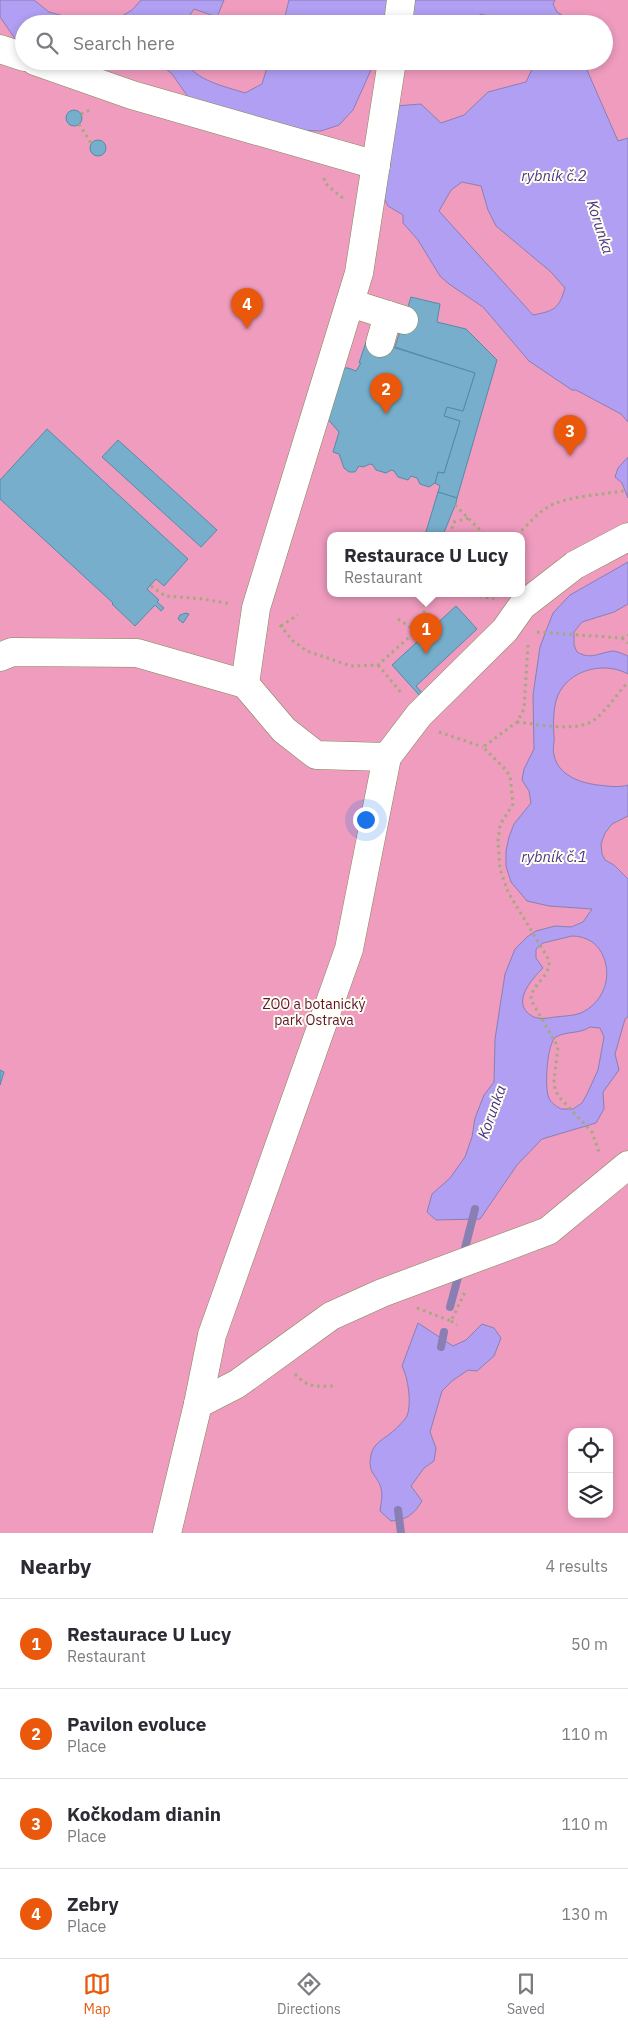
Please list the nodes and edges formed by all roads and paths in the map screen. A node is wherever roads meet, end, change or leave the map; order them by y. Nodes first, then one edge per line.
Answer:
1 (402, 0) edge
2 (400, 15) edge
3 (0, 49) edge
4 (15, 54) edge
5 (61, 70) edge
6 (391, 70) edge
7 (79, 124) dead end
8 (91, 143) dead end
9 (376, 165) junction
10 (350, 303) junction
11 (380, 343) dead end
12 (628, 490) edge
13 (455, 505) dead end
14 (468, 518) junction
15 (451, 532) edge
16 (482, 532) edge
17 (519, 532) edge
18 (628, 537) edge
19 (423, 597) edge
20 (298, 615) dead end
21 (398, 619) dead end
22 (281, 626) dead end
23 (416, 631) junction
24 (537, 632) dead end
25 (628, 635) edge
26 (622, 638) junction
27 (528, 640) dead end
28 (628, 643) edge
29 (0, 657) edge
30 (628, 682) edge
31 (245, 684) junction
32 (420, 715) junction
33 (517, 722) junction
34 (483, 747) junction
35 (387, 757) junction
36 (592, 1132) dead end
37 (628, 1165) edge
38 (451, 1321) dead end
39 (457, 1325) dead end
40 (278, 1355) junction
41 (336, 1386) dead end
42 (198, 1404) junction
43 (167, 1533) edge

1 - 2 lane
3 - 4 lane
5 - 9 lane
6 - 9 lane
7 - 8 path
9 - 10 lane
10 - 11 lane
10 - 31 lane
12 - 17 path
13 - 14 path
14 - 15 path
14 - 16 path
18 - 32 lane
19 - 23 path
20 - 22 path
21 - 23 path
23 - 32 path
24 - 26 path
25 - 26 path
26 - 28 path
27 - 33 path
29 - 31 lane
30 - 33 path
31 - 35 lane
32 - 34 path
32 - 35 lane
33 - 34 path
34 - 36 path
35 - 42 lane
37 - 40 lane
38 - 39 path
40 - 41 path
40 - 42 lane
42 - 43 lane

